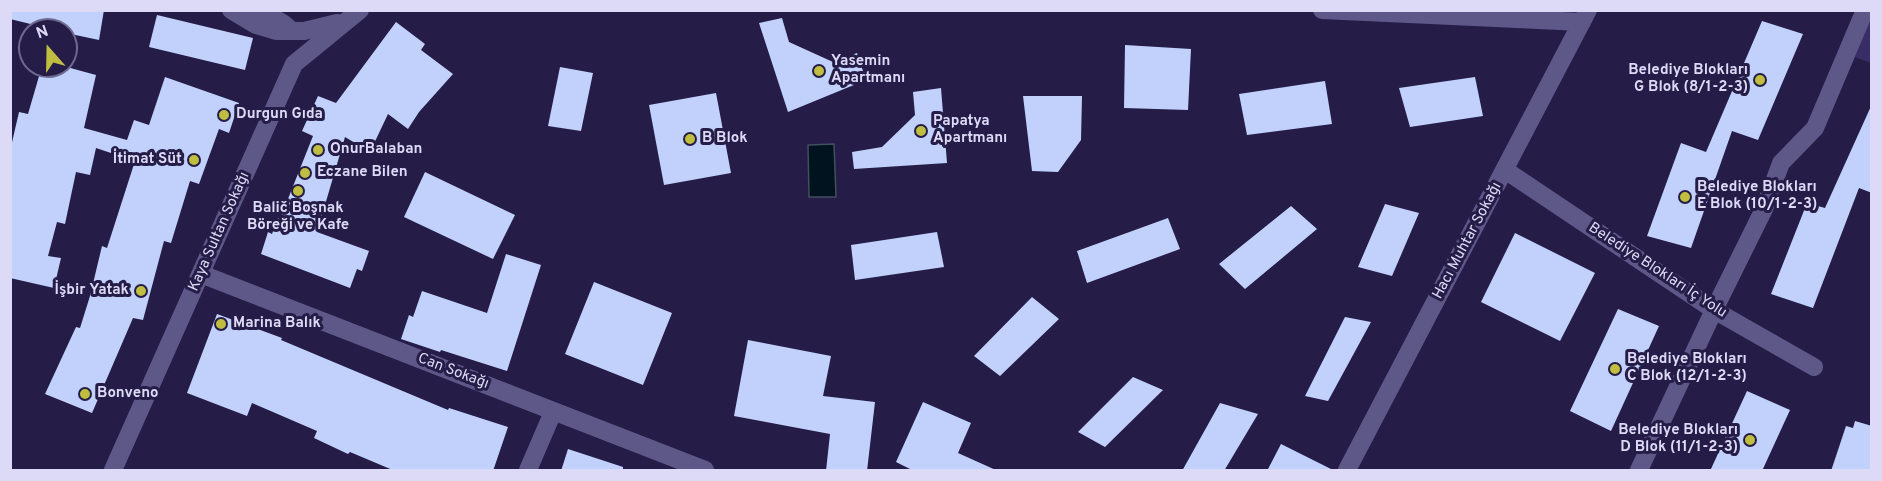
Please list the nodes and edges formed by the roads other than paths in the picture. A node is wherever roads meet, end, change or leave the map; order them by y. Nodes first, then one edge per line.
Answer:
1 (231, 10) edge
2 (261, 10) edge
3 (1322, 10) edge
4 (1865, 10) edge
5 (357, 12) edge
6 (1585, 16) edge
7 (292, 32) junction
8 (292, 67) junction
9 (1505, 170) junction
10 (201, 274) junction
11 (1714, 310) junction
12 (1814, 367) dead end
13 (553, 411) junction
14 (113, 471) edge
15 (528, 471) edge
16 (705, 471) edge
17 (1347, 471) edge
18 (1639, 471) edge

1 - 7 street, Kaya Sultan Sokağı
2 - 7 street
3 - 6 street
4 - 11 street
5 - 7 street, Kaya Sultan Sokağı
5 - 8 street, Kaya Sultan Sokağı
6 - 9 street, Hacı Muhtar Sokağı
7 - 8 street
8 - 10 street, Kaya Sultan Sokağı
9 - 11 street, Belediye Blokları İç Yolu
9 - 17 street, Hacı Muhtar Sokağı
10 - 13 street, Can Sokağı
10 - 14 street, Kaya Sultan Sokağı
11 - 12 street, Belediye Blokları İç Yolu
11 - 18 street
13 - 15 street
13 - 16 street, Can Sokağı

